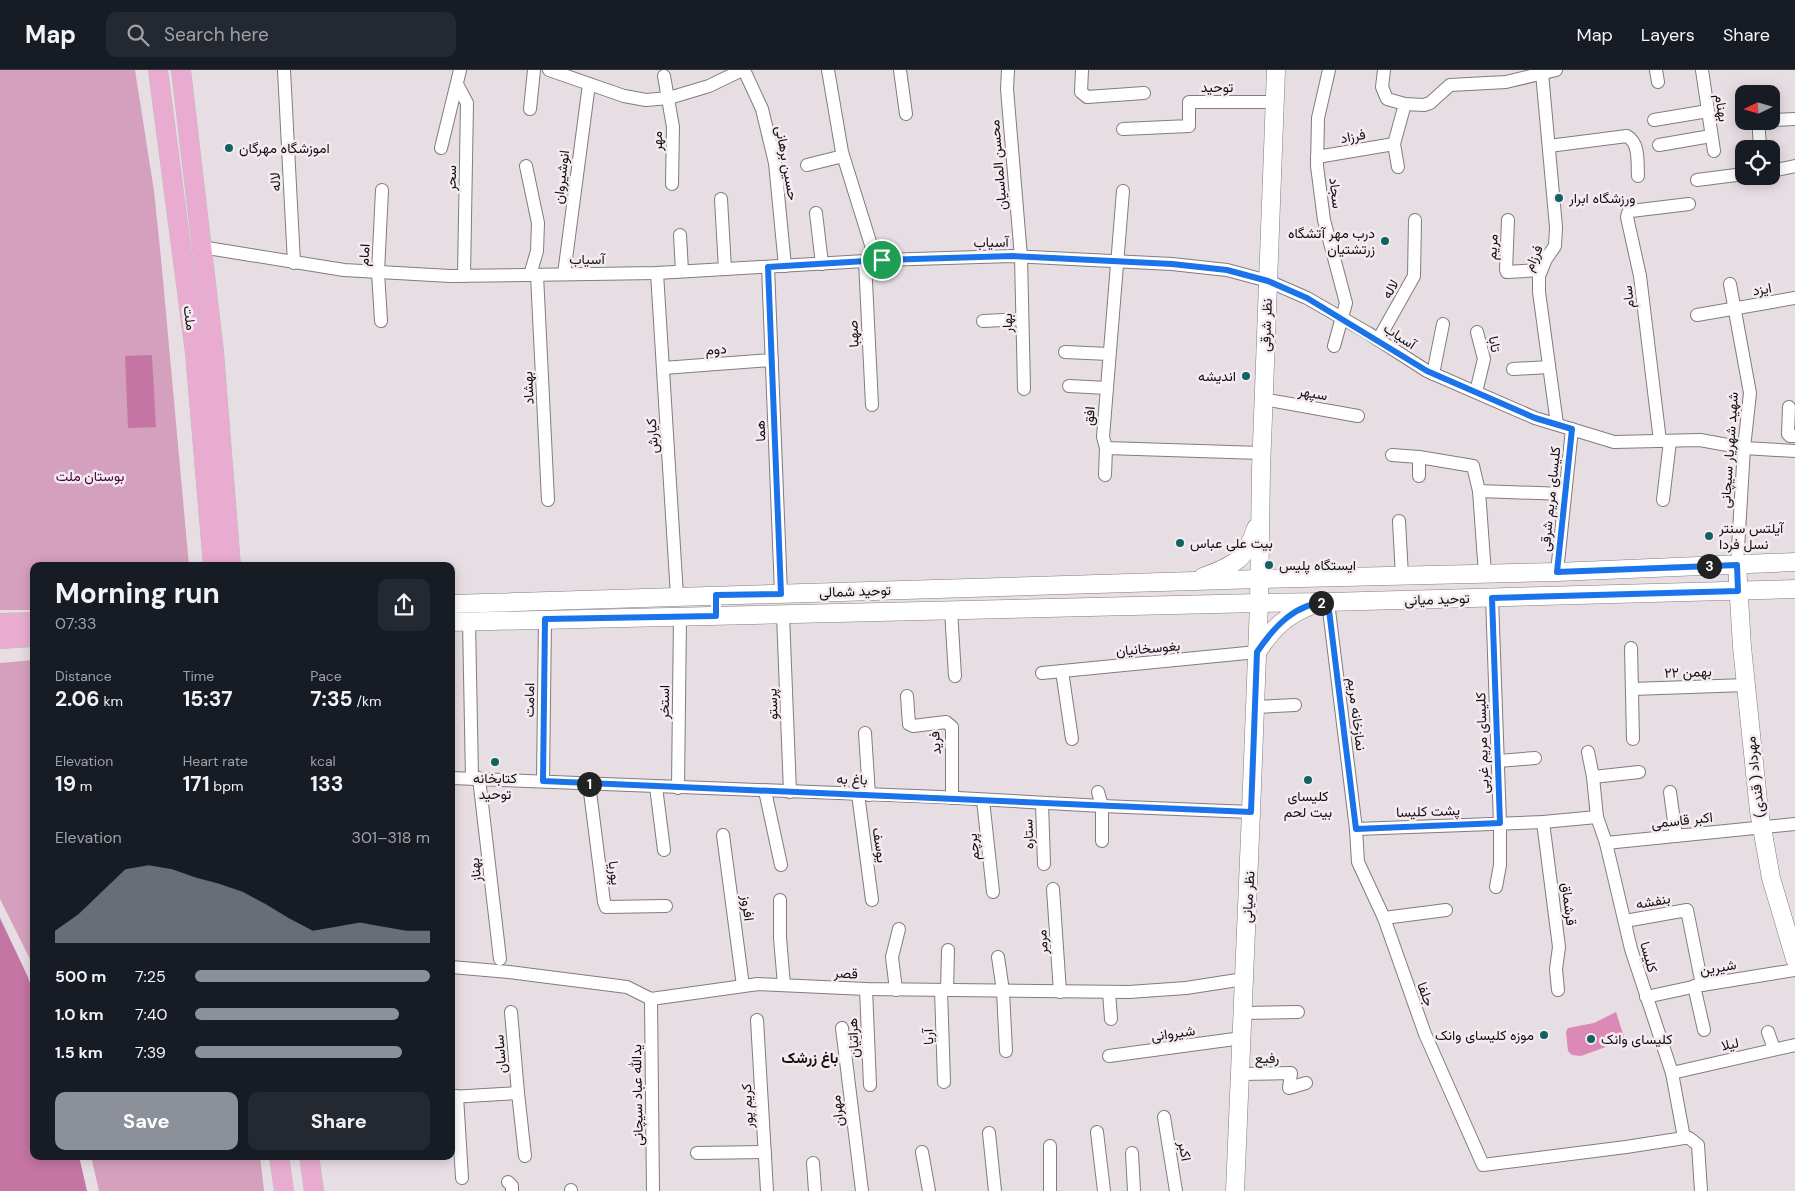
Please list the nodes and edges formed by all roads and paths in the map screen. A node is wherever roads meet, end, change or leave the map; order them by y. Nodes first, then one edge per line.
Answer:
1 (158, 70) edge
2 (181, 70) edge
3 (284, 70) edge
4 (460, 70) edge
5 (534, 70) edge
6 (549, 70) edge
7 (743, 70) edge
8 (828, 70) edge
9 (900, 70) edge
10 (1008, 70) edge
11 (1082, 70) edge
12 (1276, 70) edge
13 (1329, 70) edge
14 (1384, 70) edge
15 (1556, 70) edge
16 (1702, 70) edge
17 (1537, 73) edge
18 (664, 76) dead end
19 (584, 78) edge
20 (457, 84) junction
21 (1144, 93) dead end
22 (669, 98) junction
23 (1275, 102) junction
24 (1405, 104) junction
25 (530, 109) dead end
26 (1708, 111) junction
27 (906, 114) dead end
28 (1795, 119) edge
29 (1654, 120) dead end
30 (1780, 120) edge
31 (1123, 129) dead end
32 (1711, 136) junction
33 (1394, 144) junction
34 (1549, 146) junction
35 (1660, 146) dead end
36 (442, 148) dead end
37 (1714, 151) dead end
38 (843, 156) junction
39 (1317, 158) junction
40 (807, 165) dead end
41 (526, 166) dead end
42 (1795, 166) edge
43 (1398, 167) dead end
44 (1780, 169) edge
45 (1735, 175) edge
46 (1638, 176) dead end
47 (1697, 180) dead end
48 (672, 184) dead end
49 (382, 190) dead end
50 (1123, 190) dead end
51 (721, 199) dead end
52 (1689, 204) dead end
53 (816, 213) dead end
54 (1415, 220) dead end
55 (1508, 220) dead end
56 (680, 235) dead end
57 (201, 248) junction
58 (1021, 257) junction
59 (870, 261) junction
60 (1116, 262) junction
61 (294, 263) junction
62 (822, 264) junction
63 (786, 266) junction
64 (768, 267) junction
65 (725, 269) junction
66 (1542, 270) junction
67 (378, 272) junction
68 (682, 272) junction
69 (564, 274) junction
70 (657, 274) junction
71 (534, 275) junction
72 (464, 276) junction
73 (1268, 281) junction
74 (1730, 284) dead end
75 (1795, 298) edge
76 (1735, 309) junction
77 (1697, 315) dead end
78 (1343, 318) junction
79 (1022, 319) junction
80 (381, 321) dead end
81 (983, 321) dead end
82 (1443, 324) dead end
83 (1477, 332) dead end
84 (1378, 340) junction
85 (1334, 346) dead end
86 (1066, 352) dead end
87 (1109, 354) junction
88 (772, 360) junction
89 (1549, 367) junction
90 (663, 368) junction
91 (1513, 369) dead end
92 (1433, 374) junction
93 (1069, 386) dead end
94 (1107, 388) junction
95 (1024, 389) dead end
96 (1476, 392) junction
97 (1264, 400) junction
98 (872, 405) dead end
99 (1790, 406) dead end
100 (1358, 416) dead end
101 (1557, 424) junction
102 (1572, 429) junction
103 (1795, 436) edge
104 (1665, 441) junction
105 (1106, 448) junction
106 (1744, 451) junction
107 (1795, 451) edge
108 (1261, 453) junction
109 (1392, 455) dead end
110 (1419, 457) junction
111 (1795, 458) edge
112 (1105, 475) dead end
113 (1419, 476) dead end
114 (1479, 491) junction
115 (1565, 494) junction
116 (548, 500) dead end
117 (1663, 500) dead end
118 (1260, 516) junction
119 (1399, 522) dead end
120 (220, 541) junction
121 (207, 562) edge
122 (214, 562) edge
123 (229, 562) edge
124 (236, 562) edge
125 (1795, 562) edge
126 (1737, 565) junction
127 (1557, 572) junction
128 (1484, 574) junction
129 (1402, 576) junction
130 (1259, 579) junction
131 (1190, 581) junction
132 (1795, 589) edge
133 (1738, 591) junction
134 (781, 594) junction
135 (716, 595) junction
136 (677, 596) junction
137 (1492, 598) junction
138 (1324, 602) junction
139 (1259, 603) junction
140 (455, 604) edge
141 (951, 610) junction
142 (783, 615) junction
143 (716, 616) junction
144 (680, 617) junction
145 (545, 619) junction
146 (30, 622) edge
147 (455, 622) edge
148 (469, 622) junction
149 (0, 623) edge
150 (30, 637) edge
151 (0, 638) edge
152 (1631, 648) dead end
153 (1257, 652) junction
154 (1062, 671) junction
155 (1042, 673) dead end
156 (955, 676) dead end
157 (1746, 685) junction
158 (1632, 689) junction
159 (907, 696) dead end
160 (1295, 705) dead end
161 (1255, 707) junction
162 (865, 734) dead end
163 (1072, 738) dead end
164 (1633, 739) dead end
165 (1588, 752) dead end
166 (1535, 758) dead end
167 (1498, 761) junction
168 (1639, 772) dead end
169 (1593, 777) junction
170 (455, 778) edge
171 (476, 778) junction
172 (543, 781) junction
173 (589, 784) junction
174 (656, 787) junction
175 (678, 788) junction
176 (765, 791) junction
177 (790, 792) junction
178 (1098, 792) dead end
179 (1670, 792) dead end
180 (863, 794) junction
181 (952, 798) junction
182 (983, 800) junction
183 (1042, 803) junction
184 (1102, 806) junction
185 (1251, 812) junction
186 (1597, 817) junction
187 (1542, 822) junction
188 (1500, 823) junction
189 (1795, 824) edge
190 (1762, 827) junction
191 (1356, 829) junction
192 (723, 835) dead end
193 (1676, 836) junction
194 (1102, 841) dead end
195 (1606, 843) junction
196 (664, 850) dead end
197 (1044, 864) dead end
198 (781, 865) dead end
199 (1496, 886) dead end
200 (1053, 889) dead end
201 (993, 892) dead end
202 (780, 900) dead end
203 (872, 900) dead end
204 (666, 906) dead end
205 (1446, 910) dead end
206 (1384, 918) junction
207 (1625, 921) junction
208 (899, 929) dead end
209 (948, 950) dead end
210 (998, 957) dead end
211 (500, 959) dead end
212 (1795, 959) edge
213 (455, 967) edge
214 (1795, 970) edge
215 (1244, 979) junction
216 (784, 985) junction
217 (743, 986) junction
218 (1698, 986) junction
219 (866, 989) junction
220 (896, 990) junction
221 (944, 990) junction
222 (1558, 990) dead end
223 (1003, 991) junction
224 (1060, 992) junction
225 (1109, 992) junction
226 (1646, 997) junction
227 (651, 999) junction
228 (511, 1012) dead end
229 (1298, 1012) dead end
230 (1243, 1014) junction
231 (1112, 1019) dead end
232 (757, 1020) dead end
233 (842, 1028) dead end
234 (1704, 1030) dead end
235 (1768, 1032) dead end
236 (1242, 1038) junction
237 (1795, 1045) edge
238 (1774, 1050) junction
239 (1006, 1051) dead end
240 (1109, 1056) dead end
241 (1672, 1073) junction
242 (1241, 1074) junction
243 (944, 1082) dead end
244 (1306, 1083) dead end
245 (870, 1085) dead end
246 (518, 1093) junction
247 (455, 1096) edge
248 (455, 1106) edge
249 (1164, 1117) dead end
250 (1097, 1132) dead end
251 (989, 1133) dead end
252 (1684, 1138) junction
253 (1050, 1146) dead end
254 (697, 1152) dead end
255 (765, 1152) junction
256 (922, 1152) dead end
257 (1132, 1153) dead end
258 (525, 1156) dead end
259 (280, 1160) edge
260 (310, 1160) edge
261 (813, 1163) dead end
262 (462, 1178) dead end
263 (284, 1191) edge
264 (314, 1191) edge
265 (653, 1191) edge
266 (768, 1191) edge
267 (815, 1191) edge
268 (862, 1191) edge
269 (929, 1191) edge
270 (995, 1191) edge
271 (1050, 1191) edge
272 (1104, 1191) edge
273 (1134, 1191) edge
274 (1176, 1191) edge
275 (1235, 1191) edge
276 (1701, 1191) edge

1 - 120 main road, ملت
2 - 57 main road, ملت
3 - 61 street, لاله
4 - 20 street, سحر
5 - 25 street
6 - 19 street
7 - 22 street
7 - 63 street, حسین برهانی
8 - 38 street, صهبا
9 - 27 street
10 - 58 street, محسن الماسیان
11 - 21 street
12 - 23 main road, نظر شرقی
13 - 39 street, سجاد
14 - 24 street
15 - 17 street
16 - 26 street, بهنام
17 - 24 street
17 - 34 street, فرزام
18 - 22 street, مهر
19 - 22 street
19 - 69 street, انوشیروان
20 - 36 street, سحر
20 - 72 street, سحر
22 - 48 street, مهر
23 - 31 street, توحید
23 - 73 main road, نظر شرقی
24 - 33 street
26 - 29 street
26 - 32 street, بهنام
28 - 30 street
32 - 35 street
32 - 37 street, بهنام
33 - 39 street, فرزاد
33 - 43 street
34 - 46 street
34 - 66 street, فرزام
38 - 40 street
38 - 59 street, صهبا
39 - 78 street, سجاد
41 - 71 street, بهشاد
42 - 44 street
45 - 47 street
49 - 67 street, امام
50 - 60 street, افق
51 - 65 street
52 - 104 street, سام
53 - 62 street
54 - 84 street, لاله
55 - 66 street, مریم
56 - 68 street
57 - 61 street, آسیاب
57 - 120 main road, ملت
58 - 59 street, آسیاب
58 - 60 street, آسیاب
58 - 79 street, بهار
59 - 62 street, آسیاب
59 - 98 street, صهبا
60 - 73 street, آسیاب
60 - 87 street, افق
61 - 67 street, آسیاب
62 - 63 street, آسیاب
63 - 64 street, آسیاب
64 - 65 street, آسیاب
64 - 88 street, هما
65 - 68 street, آسیاب
66 - 89 street, فرزام
67 - 72 street, آسیاب
67 - 80 street, امام
68 - 70 street, آسیاب
69 - 70 street, آسیاب
69 - 71 street, آسیاب
70 - 90 street, کیارش
71 - 72 street, آسیاب
71 - 116 street, بهشاد
73 - 78 street, آسیاب
73 - 97 main road, نظر شرقی
74 - 76 street, شهید شهریار سیچانی
75 - 76 street, ایزد
76 - 77 street, ایزد
76 - 106 street, شهید شهریار سیچانی
78 - 84 street, آسیاب
78 - 85 street, سجاد
79 - 81 street
79 - 95 street, بهار
82 - 92 street
83 - 96 street, تابا
84 - 92 street, آسیاب
86 - 87 street
87 - 94 street, افق
88 - 90 street, دوم
88 - 134 street, هما
89 - 91 street
89 - 101 street, فرزام
90 - 136 street, کیارش
92 - 96 street, آسیاب
93 - 94 street
94 - 105 street, افق
96 - 101 street, آسیاب
97 - 100 street, سپهر
97 - 108 main road, نظر شرقی
99 - 103 street
101 - 102 street, آسیاب
102 - 104 street, آسیاب
102 - 115 street, کلیسای مریم شرقی
104 - 106 street, آسیاب
104 - 117 street
105 - 108 street
105 - 112 street, افق
106 - 107 street
106 - 111 street
106 - 126 street, شهید شهریار سیچانی
108 - 118 main road, نظر شرقی
109 - 110 street
110 - 113 street
110 - 114 street
114 - 115 street
114 - 128 street
115 - 127 street, کلیسای مریم شرقی
118 - 130 main road, نظر شرقی
118 - 131 main road
119 - 129 street
120 - 121 main road
120 - 122 main road, ملت
120 - 123 main road, ملت
120 - 124 main road
125 - 126 main road, توحید میانی
126 - 127 main road, توحید میانی
126 - 133 main road, مهرداد ( قندی)
127 - 128 main road, توحید میانی
128 - 129 main road, توحید میانی
129 - 130 main road, توحید میانی
130 - 131 main road, توحید شمالی
130 - 139 main road, نظر شرقی
131 - 134 main road, توحید شمالی
132 - 133 main road, توحید میانی
133 - 137 main road, توحید میانی
133 - 157 main road, مهرداد ( قندی)
134 - 135 main road, توحید شمالی
135 - 136 main road, توحید شمالی
135 - 143 main road
136 - 140 main road, توحید شمالی
137 - 138 main road, توحید میانی
137 - 167 street, کلیسای مریم غربی
138 - 139 main road, توحید میانی
138 - 153 main road
138 - 191 street, نمازخانه مریم
139 - 141 main road, توحید شمالی
139 - 153 main road, نظر میانی
141 - 142 main road, توحید شمالی
141 - 156 street
142 - 143 main road, توحید شمالی
142 - 177 street, پرستو
143 - 144 main road, توحید شمالی
144 - 145 main road, توحید شمالی
144 - 175 street, استخر
145 - 148 main road, توحید شمالی
145 - 172 street, امامت
146 - 149 main road
147 - 148 main road, توحید شمالی
148 - 171 street, بهناز
150 - 151 main road
152 - 158 street
153 - 154 street, بغوسخانیان
153 - 161 main road, نظر میانی
154 - 155 street, بغوسخانیان
154 - 163 street
157 - 158 street, ۲۲ بهمن
157 - 190 main road, مهرداد ( قندی)
158 - 164 street
159 - 181 street, فرید
160 - 161 street
161 - 185 main road, نظر میانی
162 - 180 street, یوسف
165 - 169 street, کلیسا
166 - 167 street
167 - 188 street, کلیسای مریم غربی
168 - 169 street
169 - 186 street, کلیسا
170 - 171 street, باغ به
171 - 172 street, باغ به
171 - 211 street, بهناز
172 - 173 street, باغ به
173 - 174 street, باغ به
173 - 204 street, پوریا
174 - 175 street, باغ به
174 - 196 street
175 - 176 street, باغ به
176 - 177 street, باغ به
176 - 198 street
177 - 180 street, باغ به
178 - 184 street
179 - 193 street
180 - 181 street, باغ به
180 - 203 street, یوسف
181 - 182 street, باغ به
182 - 183 street, باغ به
182 - 201 street, پرچم
183 - 184 street, باغ به
183 - 197 street, ستاره
184 - 185 street, باغ به
184 - 194 street
185 - 215 main road, نظر میانی
186 - 187 street
186 - 195 street, کلیسا
187 - 188 street
187 - 222 street, قرشماق
188 - 191 street, پشت کلیسا
188 - 199 street, کلیسای مریم غربی
189 - 190 street, اکبر قاسمی
190 - 193 street, اکبر قاسمی
190 - 212 main road, مهرداد ( قندی)
191 - 206 street, جلفا
192 - 217 street, افروز
193 - 195 street, اکبر قاسمی
195 - 207 street, کلیسا
200 - 224 street, مرمر
202 - 216 street
205 - 206 street
206 - 252 street, جلفا
207 - 218 street, بنفشه
207 - 226 street, کلیسا
208 - 220 street
209 - 221 street, آریا
210 - 223 street
213 - 227 street
214 - 218 street, شیرین
215 - 225 street, قصر
215 - 230 main road, نظر میانی
216 - 217 street, قصر
216 - 219 street, قصر
217 - 227 street, قصر
218 - 226 street, شیرین
218 - 234 street
219 - 220 street, قصر
219 - 245 street, هراتیان
220 - 221 street, قصر
221 - 223 street, قصر
221 - 243 street, آریا
223 - 224 street, قصر
223 - 239 street
224 - 225 street, قصر
225 - 231 street
226 - 241 street, کلیسا
227 - 265 street, یدالله عباد سیچانی
228 - 246 street, ساسان
229 - 230 street
230 - 236 main road, نظر میانی
232 - 255 street, کریم پور
233 - 268 street, مهران
235 - 238 street
236 - 240 street, شیروانی
236 - 242 main road, نظر میانی
237 - 238 street, لیلا
238 - 241 street, لیلا
241 - 252 street, کلیسا
242 - 244 street, رفیع
242 - 275 main road, نظر میانی
246 - 247 street, ساسان
246 - 258 street, ساسان
248 - 262 street
249 - 274 street, اکبر
250 - 272 street
251 - 270 street
252 - 276 street
253 - 271 street
254 - 255 street
255 - 266 street, کریم پور
256 - 269 street
257 - 273 street
259 - 263 main road
260 - 264 main road
261 - 267 street

